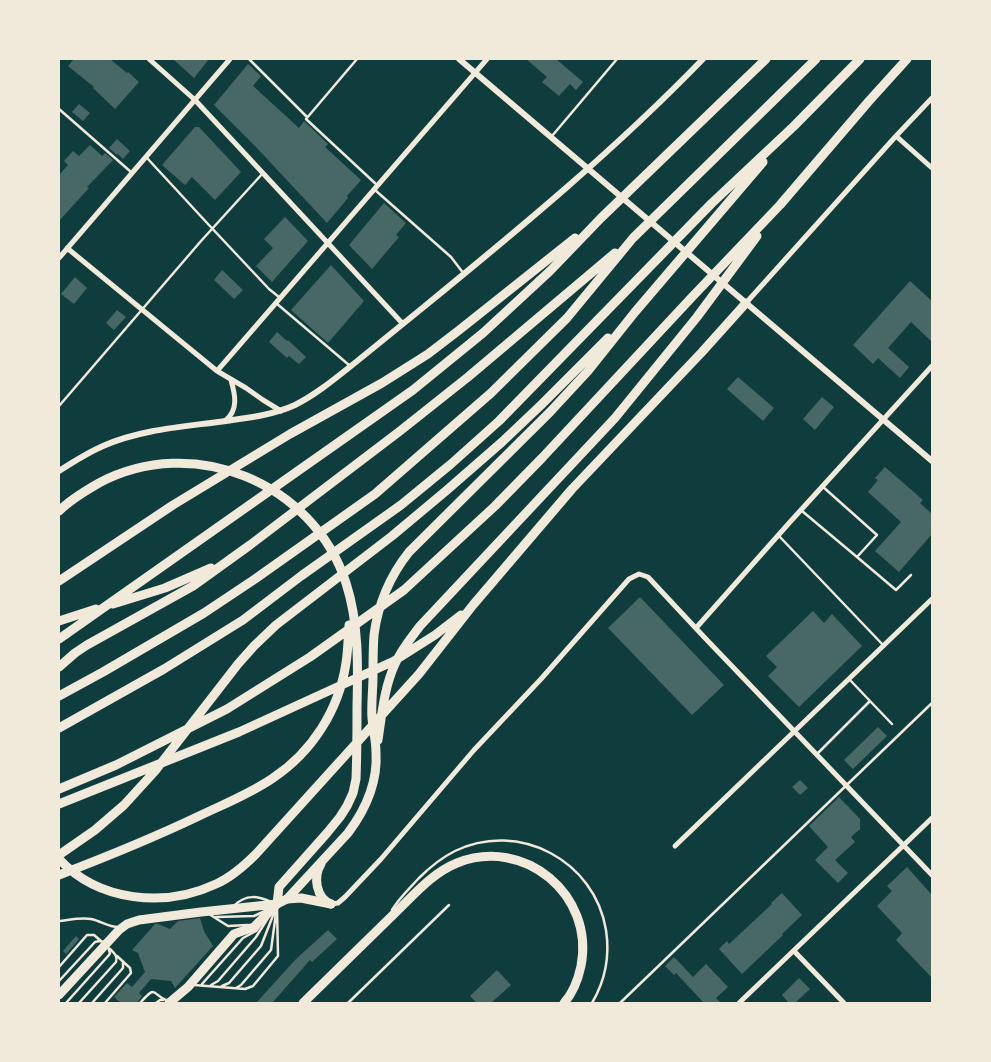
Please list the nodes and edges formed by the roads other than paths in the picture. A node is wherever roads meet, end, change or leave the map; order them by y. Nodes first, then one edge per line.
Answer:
1 (149, 59) edge
2 (230, 59) edge
3 (248, 59) edge
4 (356, 59) edge
5 (459, 59) edge
6 (487, 59) edge
7 (617, 59) edge
8 (703, 59) edge
9 (766, 59) edge
10 (816, 59) edge
11 (860, 59) edge
12 (907, 59) edge
13 (475, 72) junction
14 (932, 98) edge
15 (195, 100) junction
16 (59, 108) edge
17 (307, 117) junction
18 (794, 126) junction
19 (896, 136) junction
20 (551, 137) junction
21 (146, 157) junction
22 (932, 168) edge
23 (588, 169) junction
24 (132, 173) junction
25 (263, 173) junction
26 (376, 187) junction
27 (780, 205) junction
28 (601, 218) junction
29 (212, 229) junction
30 (633, 238) junction
31 (328, 243) junction
32 (67, 248) junction
33 (59, 258) edge
34 (464, 274) junction
35 (278, 300) junction
36 (746, 304) junction
37 (141, 310) junction
38 (635, 312) junction
39 (403, 324) junction
40 (350, 366) junction
41 (932, 366) edge
42 (217, 371) junction
43 (231, 380) junction
44 (59, 406) edge
45 (281, 411) junction
46 (883, 420) junction
47 (225, 421) junction
48 (932, 461) edge
49 (59, 472) edge
50 (822, 486) junction
51 (801, 510) junction
52 (59, 511) edge
53 (778, 535) junction
54 (857, 557) junction
55 (232, 559) junction
56 (911, 575) dead end
57 (59, 581) edge
58 (932, 599) edge
59 (351, 603) junction
60 (473, 605) junction
61 (59, 620) edge
62 (696, 628) junction
63 (59, 639) edge
64 (884, 646) junction
65 (59, 667) edge
66 (849, 679) junction
67 (59, 696) edge
68 (870, 701) junction
69 (932, 704) edge
70 (892, 724) dead end
71 (59, 728) edge
72 (795, 731) junction
73 (817, 754) junction
74 (376, 755) junction
75 (847, 786) junction
76 (59, 789) edge
77 (59, 804) edge
78 (932, 818) edge
79 (904, 845) junction
80 (675, 846) dead end
81 (331, 850) junction
82 (59, 855) edge
83 (59, 859) edge
84 (59, 875) edge
85 (932, 875) edge
86 (287, 899) junction
87 (277, 904) junction
88 (331, 904) junction
89 (449, 904) dead end
90 (201, 912) junction
91 (212, 916) junction
92 (59, 921) edge
93 (385, 922) junction
94 (122, 927) junction
95 (106, 943) junction
96 (794, 951) junction
97 (115, 954) junction
98 (123, 961) junction
99 (59, 967) edge
100 (59, 981) edge
101 (198, 985) junction
102 (209, 986) junction
103 (188, 987) junction
104 (219, 987) junction
105 (234, 988) junction
106 (59, 995) edge
107 (169, 1002) edge
108 (66, 1003) edge
109 (79, 1003) edge
110 (92, 1003) edge
111 (105, 1003) edge
112 (140, 1003) edge
113 (156, 1003) edge
114 (303, 1003) edge
115 (348, 1003) edge
116 (564, 1003) edge
117 (592, 1003) edge
118 (620, 1003) edge
119 (739, 1003) edge
120 (844, 1003) edge

1 - 15 street
2 - 15 street
3 - 17 lane
4 - 17 lane
5 - 13 street
6 - 13 street
7 - 20 lane
8 - 23 street
9 - 28 highway
10 - 30 highway
11 - 18 highway
12 - 27 highway
13 - 20 street
13 - 26 street
14 - 19 street
15 - 21 street
15 - 25 street
16 - 24 lane
17 - 26 lane
18 - 38 highway
18 - 71 highway
19 - 22 street
19 - 36 street
20 - 23 street
21 - 24 street
21 - 29 lane
23 - 34 street
23 - 36 street
24 - 32 street
25 - 29 lane
25 - 31 street
26 - 31 street
26 - 34 lane
27 - 74 highway
27 - 76 highway
28 - 57 highway
28 - 63 highway
29 - 35 lane
29 - 37 lane
30 - 55 highway
30 - 67 highway
31 - 35 street
31 - 39 street
32 - 33 street
32 - 37 street
34 - 39 street
35 - 40 lane
35 - 42 street
36 - 46 street
36 - 60 highway
37 - 42 street
37 - 44 lane
38 - 74 highway
38 - 82 highway
39 - 40 street
40 - 45 street
41 - 46 street
42 - 43 street
43 - 45 street
43 - 47 street
45 - 47 street
46 - 48 street
46 - 50 street
47 - 49 street
50 - 51 street
50 - 54 lane
51 - 53 street
51 - 54 lane
52 - 59 highway
53 - 62 street
53 - 64 lane
54 - 56 lane
55 - 61 highway
55 - 65 highway
58 - 64 street
59 - 84 highway
59 - 87 highway
60 - 77 highway
60 - 83 highway
62 - 72 street
62 - 88 street
64 - 66 street
66 - 68 lane
66 - 72 street
68 - 70 lane
68 - 73 lane
69 - 75 lane
72 - 73 street
72 - 80 street
73 - 75 street
74 - 81 highway
75 - 79 street
75 - 118 lane
78 - 79 street
79 - 85 street
79 - 96 street
81 - 86 highway
81 - 88 highway
86 - 87 highway
86 - 88 highway
87 - 90 highway
87 - 91 lane
87 - 91 lane
87 - 101 lane
87 - 102 lane
87 - 103 highway
87 - 104 lane
87 - 105 lane
87 - 105 lane
89 - 115 lane
90 - 91 lane
90 - 94 highway
92 - 94 lane
93 - 114 highway
93 - 116 highway
93 - 117 lane
94 - 95 highway
95 - 97 lane
95 - 99 lane
95 - 100 lane
95 - 106 highway
95 - 108 lane
96 - 119 street
96 - 120 street
97 - 98 lane
97 - 109 lane
98 - 110 lane
98 - 111 lane
101 - 102 lane
101 - 103 lane
102 - 104 lane
103 - 107 highway
104 - 105 lane
107 - 112 lane
107 - 113 lane

